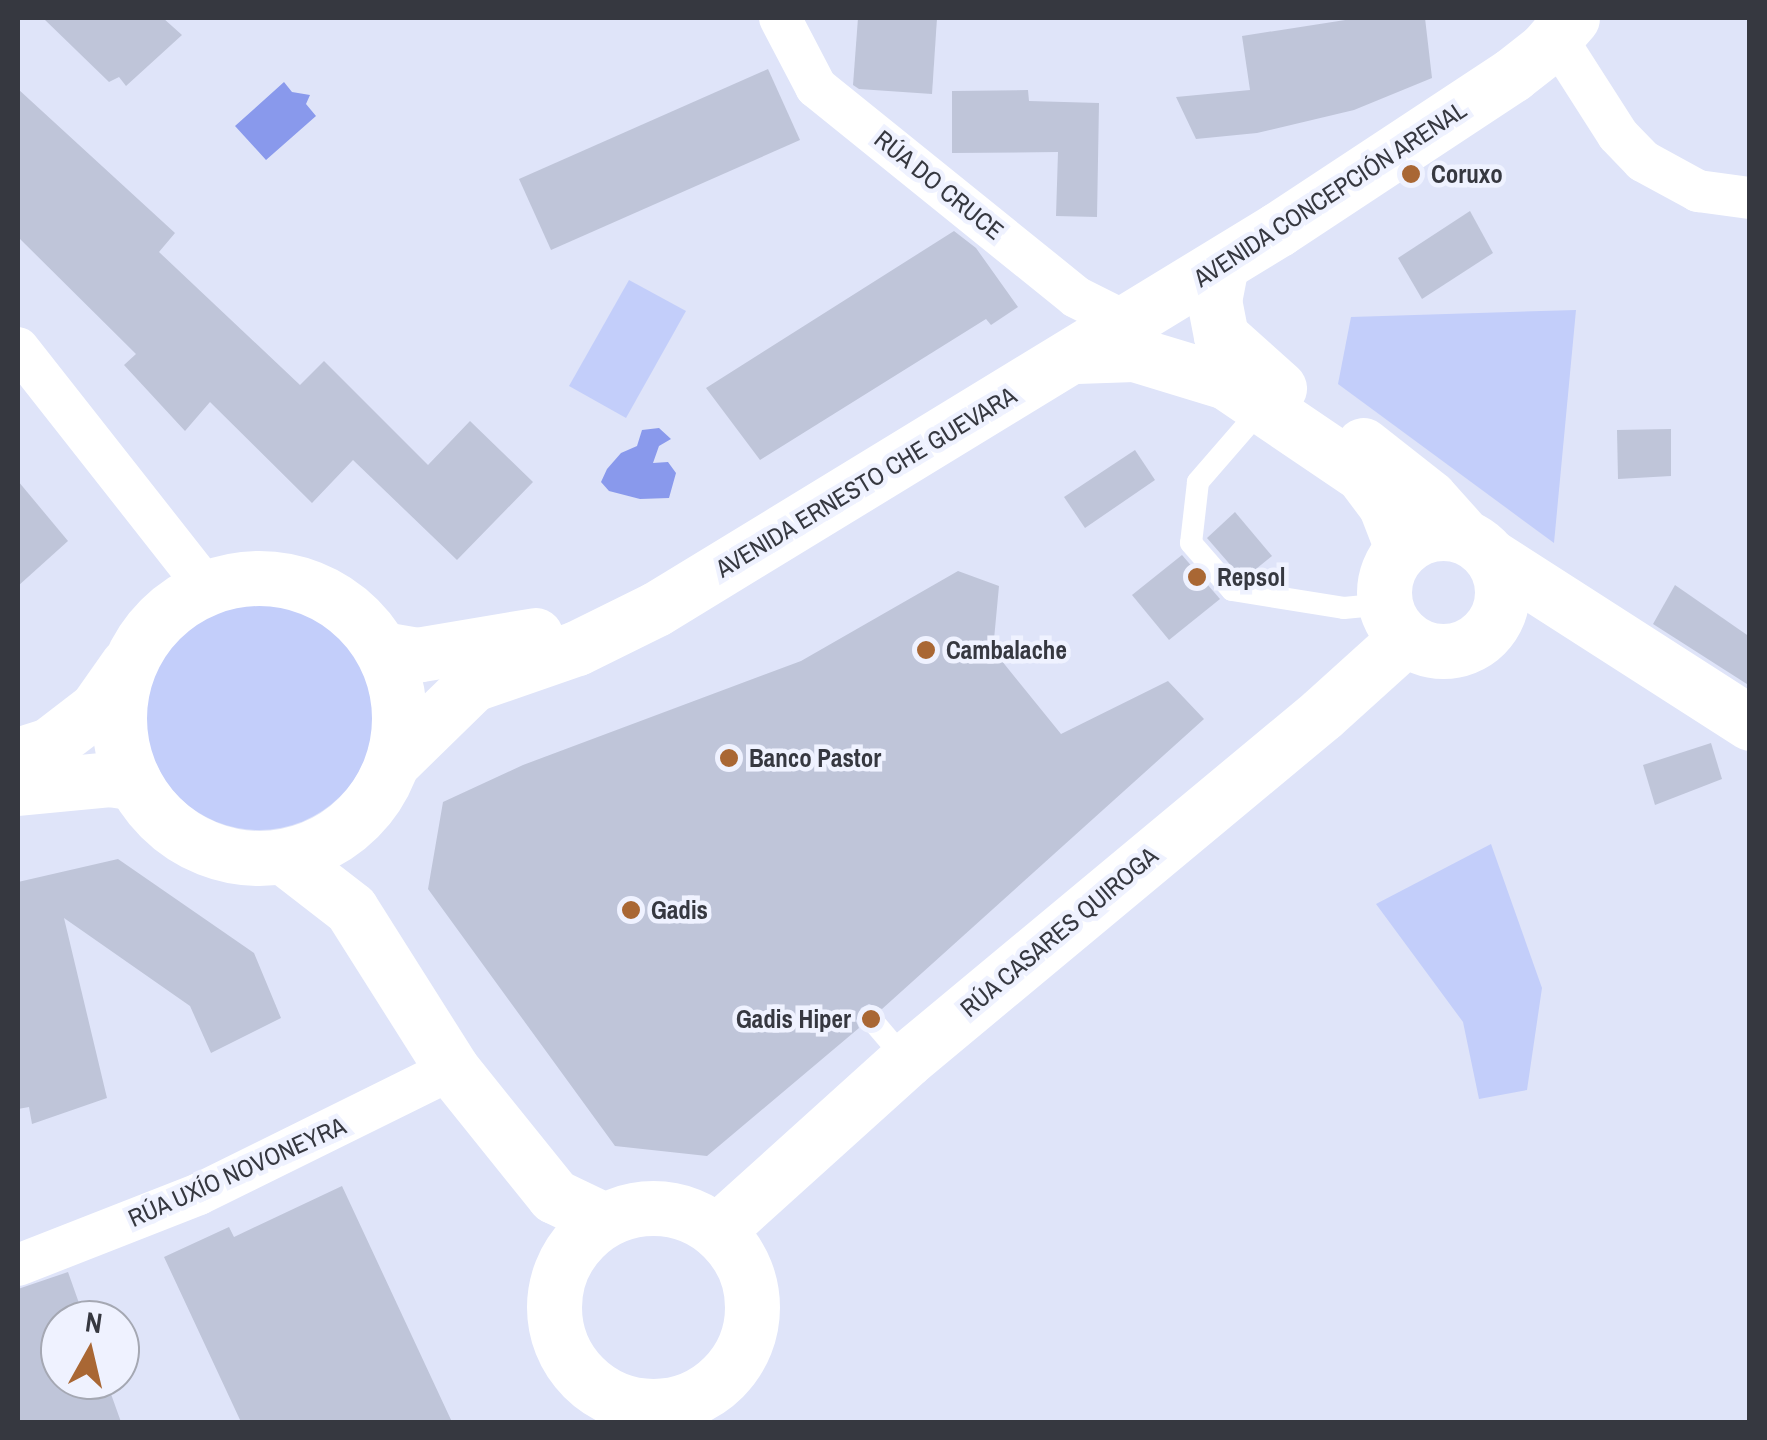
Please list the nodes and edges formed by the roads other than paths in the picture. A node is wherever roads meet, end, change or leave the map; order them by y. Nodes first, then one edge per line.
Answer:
1 (780, 18) edge
2 (1564, 28) edge
3 (1750, 198) edge
4 (1220, 265) junction
5 (1128, 323) junction
6 (18, 348) edge
7 (1076, 356) junction
8 (1263, 406) junction
9 (1477, 546) junction
10 (1402, 548) junction
11 (206, 588) junction
12 (656, 609) junction
13 (1578, 614) junction
14 (1496, 619) junction
15 (1395, 621) junction
16 (383, 649) junction
17 (132, 658) junction
18 (1750, 724) edge
19 (18, 755) edge
20 (395, 760) junction
21 (135, 784) junction
22 (18, 788) edge
23 (361, 816) junction
24 (284, 857) junction
25 (351, 909) junction
26 (871, 1019) dead end
27 (906, 1060) junction
28 (452, 1068) junction
29 (554, 1196) junction
30 (604, 1220) junction
31 (717, 1231) junction
32 (565, 1259) junction
33 (18, 1265) edge
34 (578, 1403) edge

1 - 5 street, RÚA DO CRUCE
2 - 3 street
2 - 4 street, AVENIDA CONCEPCIÓN ARENAL
4 - 5 street, AVENIDA CONCEPCIÓN ARENAL
4 - 9 street
5 - 7 street, AVENIDA CONCEPCIÓN ARENAL
6 - 11 street
7 - 8 street
7 - 12 street, AVENIDA ERNESTO CHE GUEVARA
8 - 10 street
8 - 15 lane
9 - 10 street
9 - 13 street
9 - 14 street
10 - 15 street
11 - 16 street
11 - 17 street
12 - 16 street, AVENIDA ERNESTO CHE GUEVARA
12 - 20 street, AVENIDA ERNESTO CHE GUEVARA
13 - 14 street
13 - 18 street
14 - 15 street
15 - 27 street, RÚA CASARES QUIROGA
16 - 20 street
17 - 19 street
17 - 21 street
20 - 23 street
21 - 22 street
21 - 24 street
23 - 24 street
23 - 25 street
24 - 25 street
25 - 28 street
26 - 27 lane
27 - 31 street, RÚA CASARES QUIROGA
28 - 29 street
28 - 33 street, RÚA UXÍO NOVONEYRA
29 - 30 street
29 - 32 street
30 - 31 street
30 - 32 street
31 - 34 street
32 - 34 street

